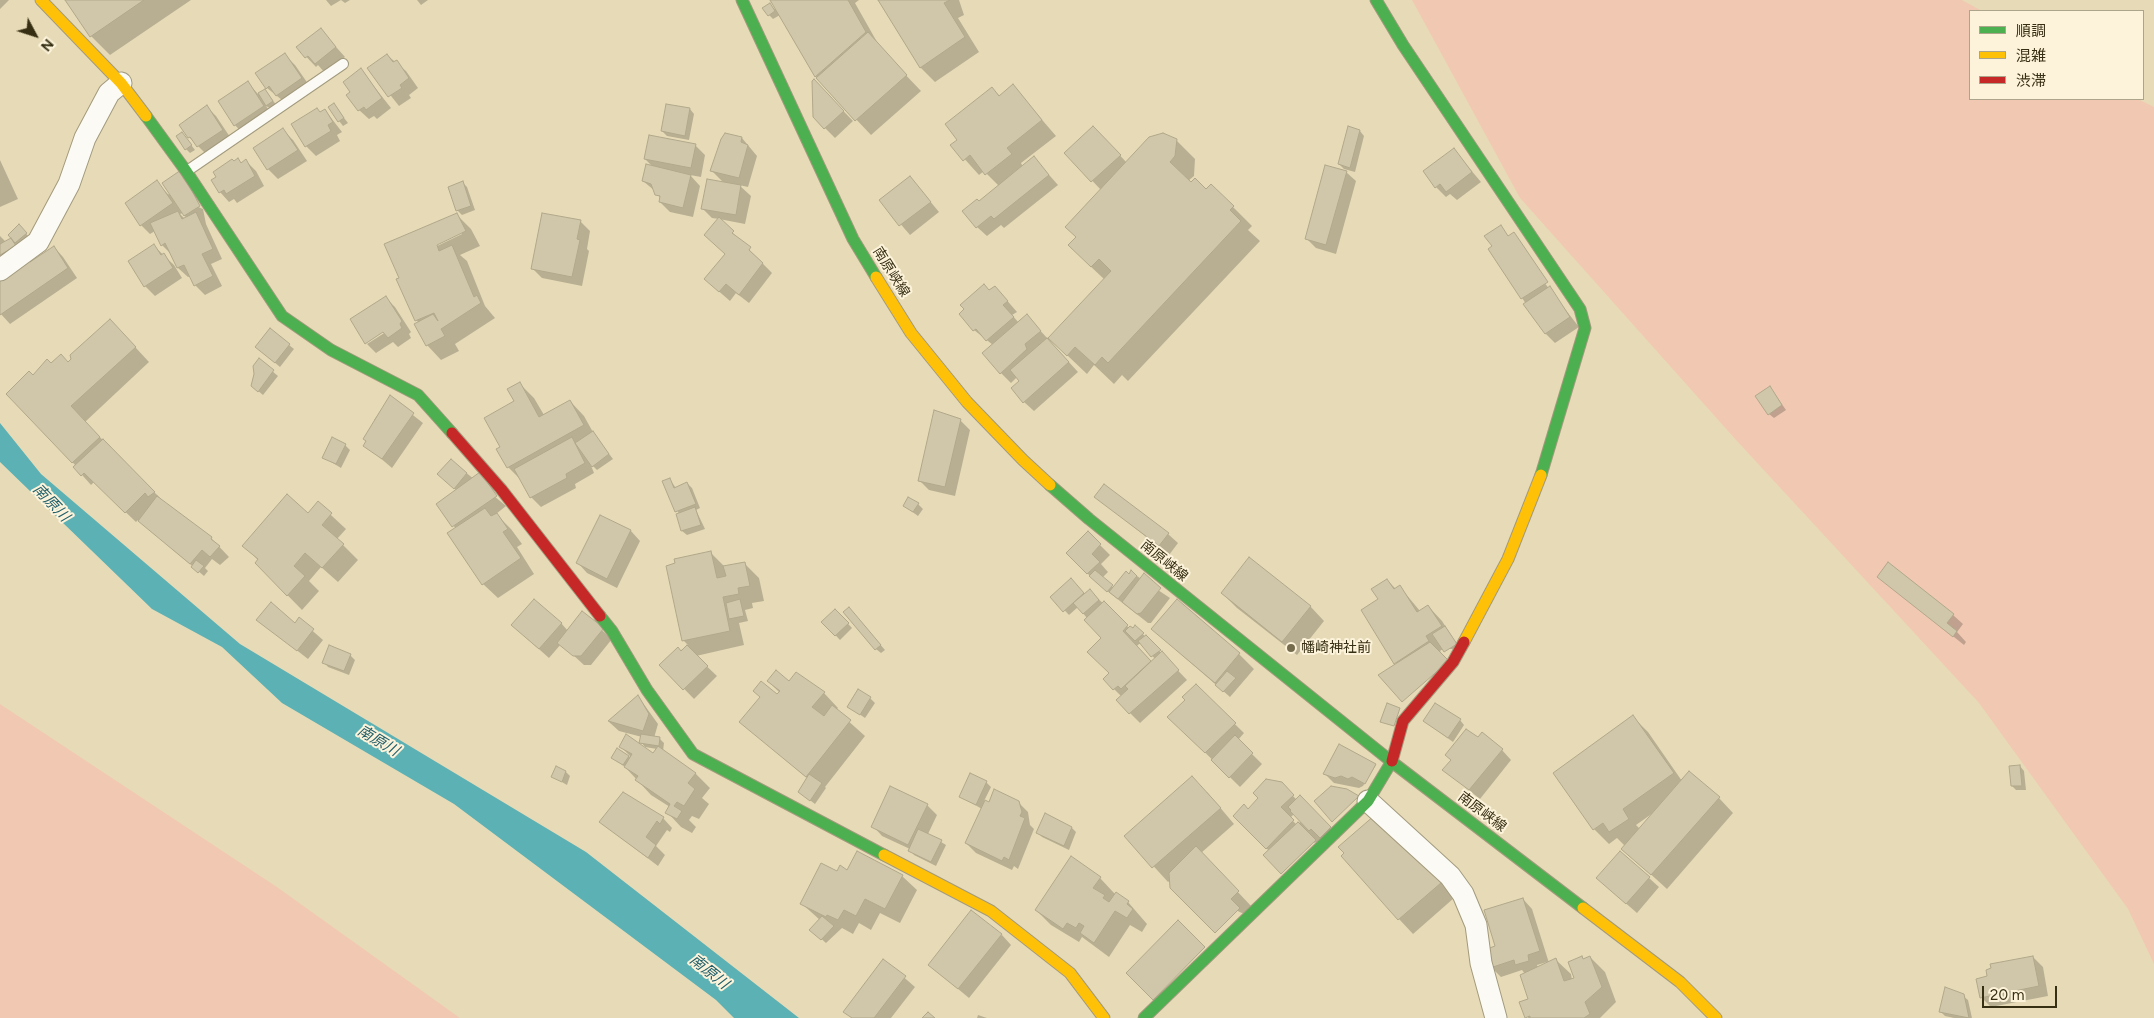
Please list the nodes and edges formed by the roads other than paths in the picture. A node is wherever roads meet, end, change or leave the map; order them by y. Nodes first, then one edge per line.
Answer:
1 (41, 0) edge
2 (742, 0) edge
3 (1376, 0) edge
4 (343, 64) dead end
5 (120, 83) junction
6 (186, 171) junction
7 (0, 270) edge
8 (1392, 762) junction
9 (1368, 801) junction
10 (1104, 1018) edge
11 (1144, 1018) edge
12 (1496, 1018) edge
13 (1716, 1018) edge

1 - 5 street
2 - 8 street, 南原峡線
3 - 8 street
4 - 6 lane
5 - 6 street
5 - 7 street
6 - 10 street
8 - 9 street
8 - 13 street, 南原峡線
9 - 11 street
9 - 12 street

